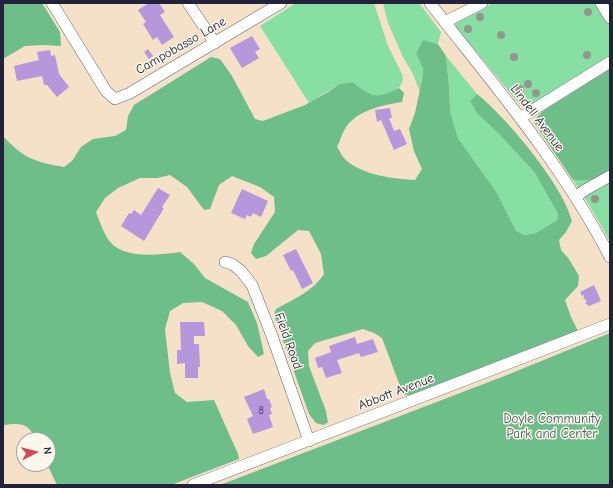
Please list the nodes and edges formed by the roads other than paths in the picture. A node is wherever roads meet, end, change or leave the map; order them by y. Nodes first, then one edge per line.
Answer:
1 (52, 3) edge
2 (188, 3) edge
3 (281, 3) edge
4 (430, 3) edge
5 (482, 3) edge
6 (601, 3) edge
7 (610, 18) edge
8 (445, 22) junction
9 (215, 43) junction
10 (610, 62) edge
11 (520, 118) junction
12 (610, 176) edge
13 (576, 197) junction
14 (610, 257) edge
15 (225, 262) dead end
16 (610, 324) edge
17 (309, 441) junction
18 (193, 485) edge

1 - 9 street, Campobasso Lane
2 - 9 street
3 - 9 street, Campobasso Lane
4 - 8 street, Lindell Avenue
5 - 8 street
6 - 7 street
8 - 11 street, Lindell Avenue
10 - 11 street
11 - 13 street, Lindell Avenue
12 - 13 street
13 - 14 street, Lindell Avenue
15 - 17 street, Field Road
16 - 17 street, Abbott Avenue
17 - 18 street, Abbott Avenue

